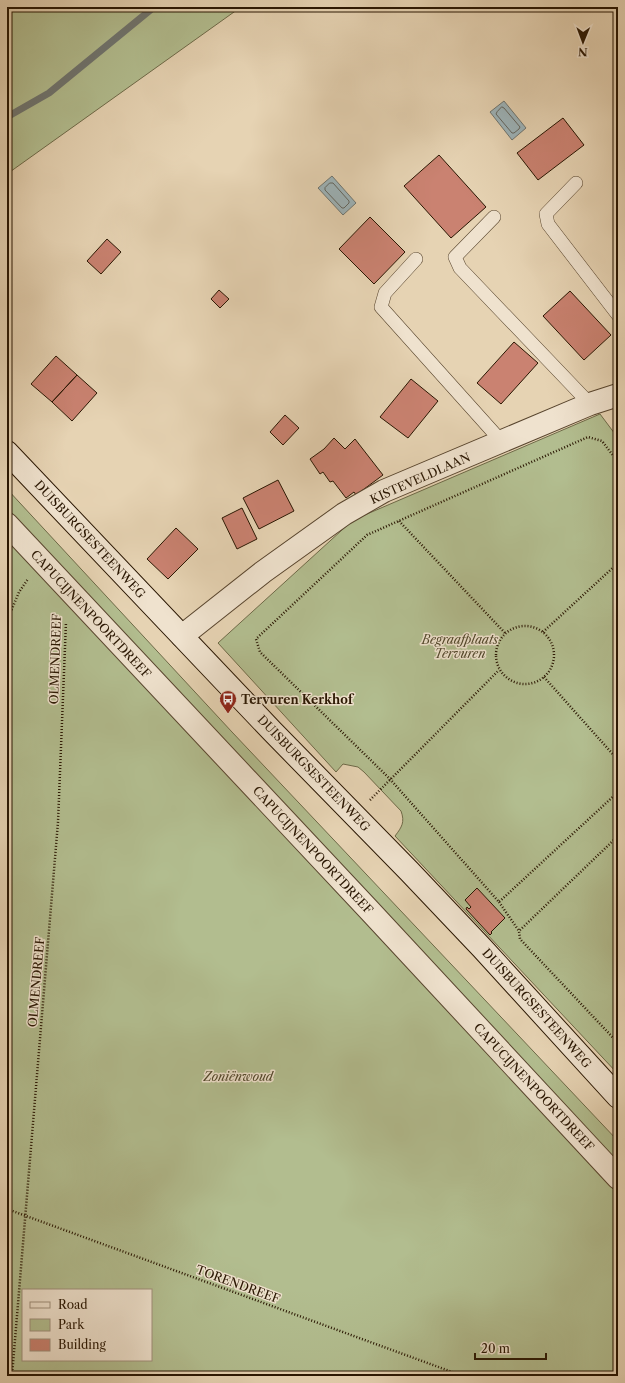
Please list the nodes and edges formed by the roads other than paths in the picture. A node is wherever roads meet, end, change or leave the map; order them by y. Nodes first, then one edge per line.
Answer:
1 (576, 183) dead end
2 (494, 217) dead end
3 (416, 259) dead end
4 (618, 315) edge
5 (618, 395) edge
6 (590, 404) junction
7 (502, 442) junction
8 (7, 452) edge
9 (7, 524) edge
10 (182, 636) junction
11 (618, 1097) edge
12 (618, 1178) edge

1 - 4 lane
2 - 6 lane
3 - 7 lane
5 - 6 street, KISTEVELDLAAN
6 - 7 street, KISTEVELDLAAN
7 - 10 street, KISTEVELDLAAN
8 - 10 street, DUISBURGSESTEENWEG
9 - 12 street, CAPUCIJNENPOORTDREEF
10 - 11 street, DUISBURGSESTEENWEG

